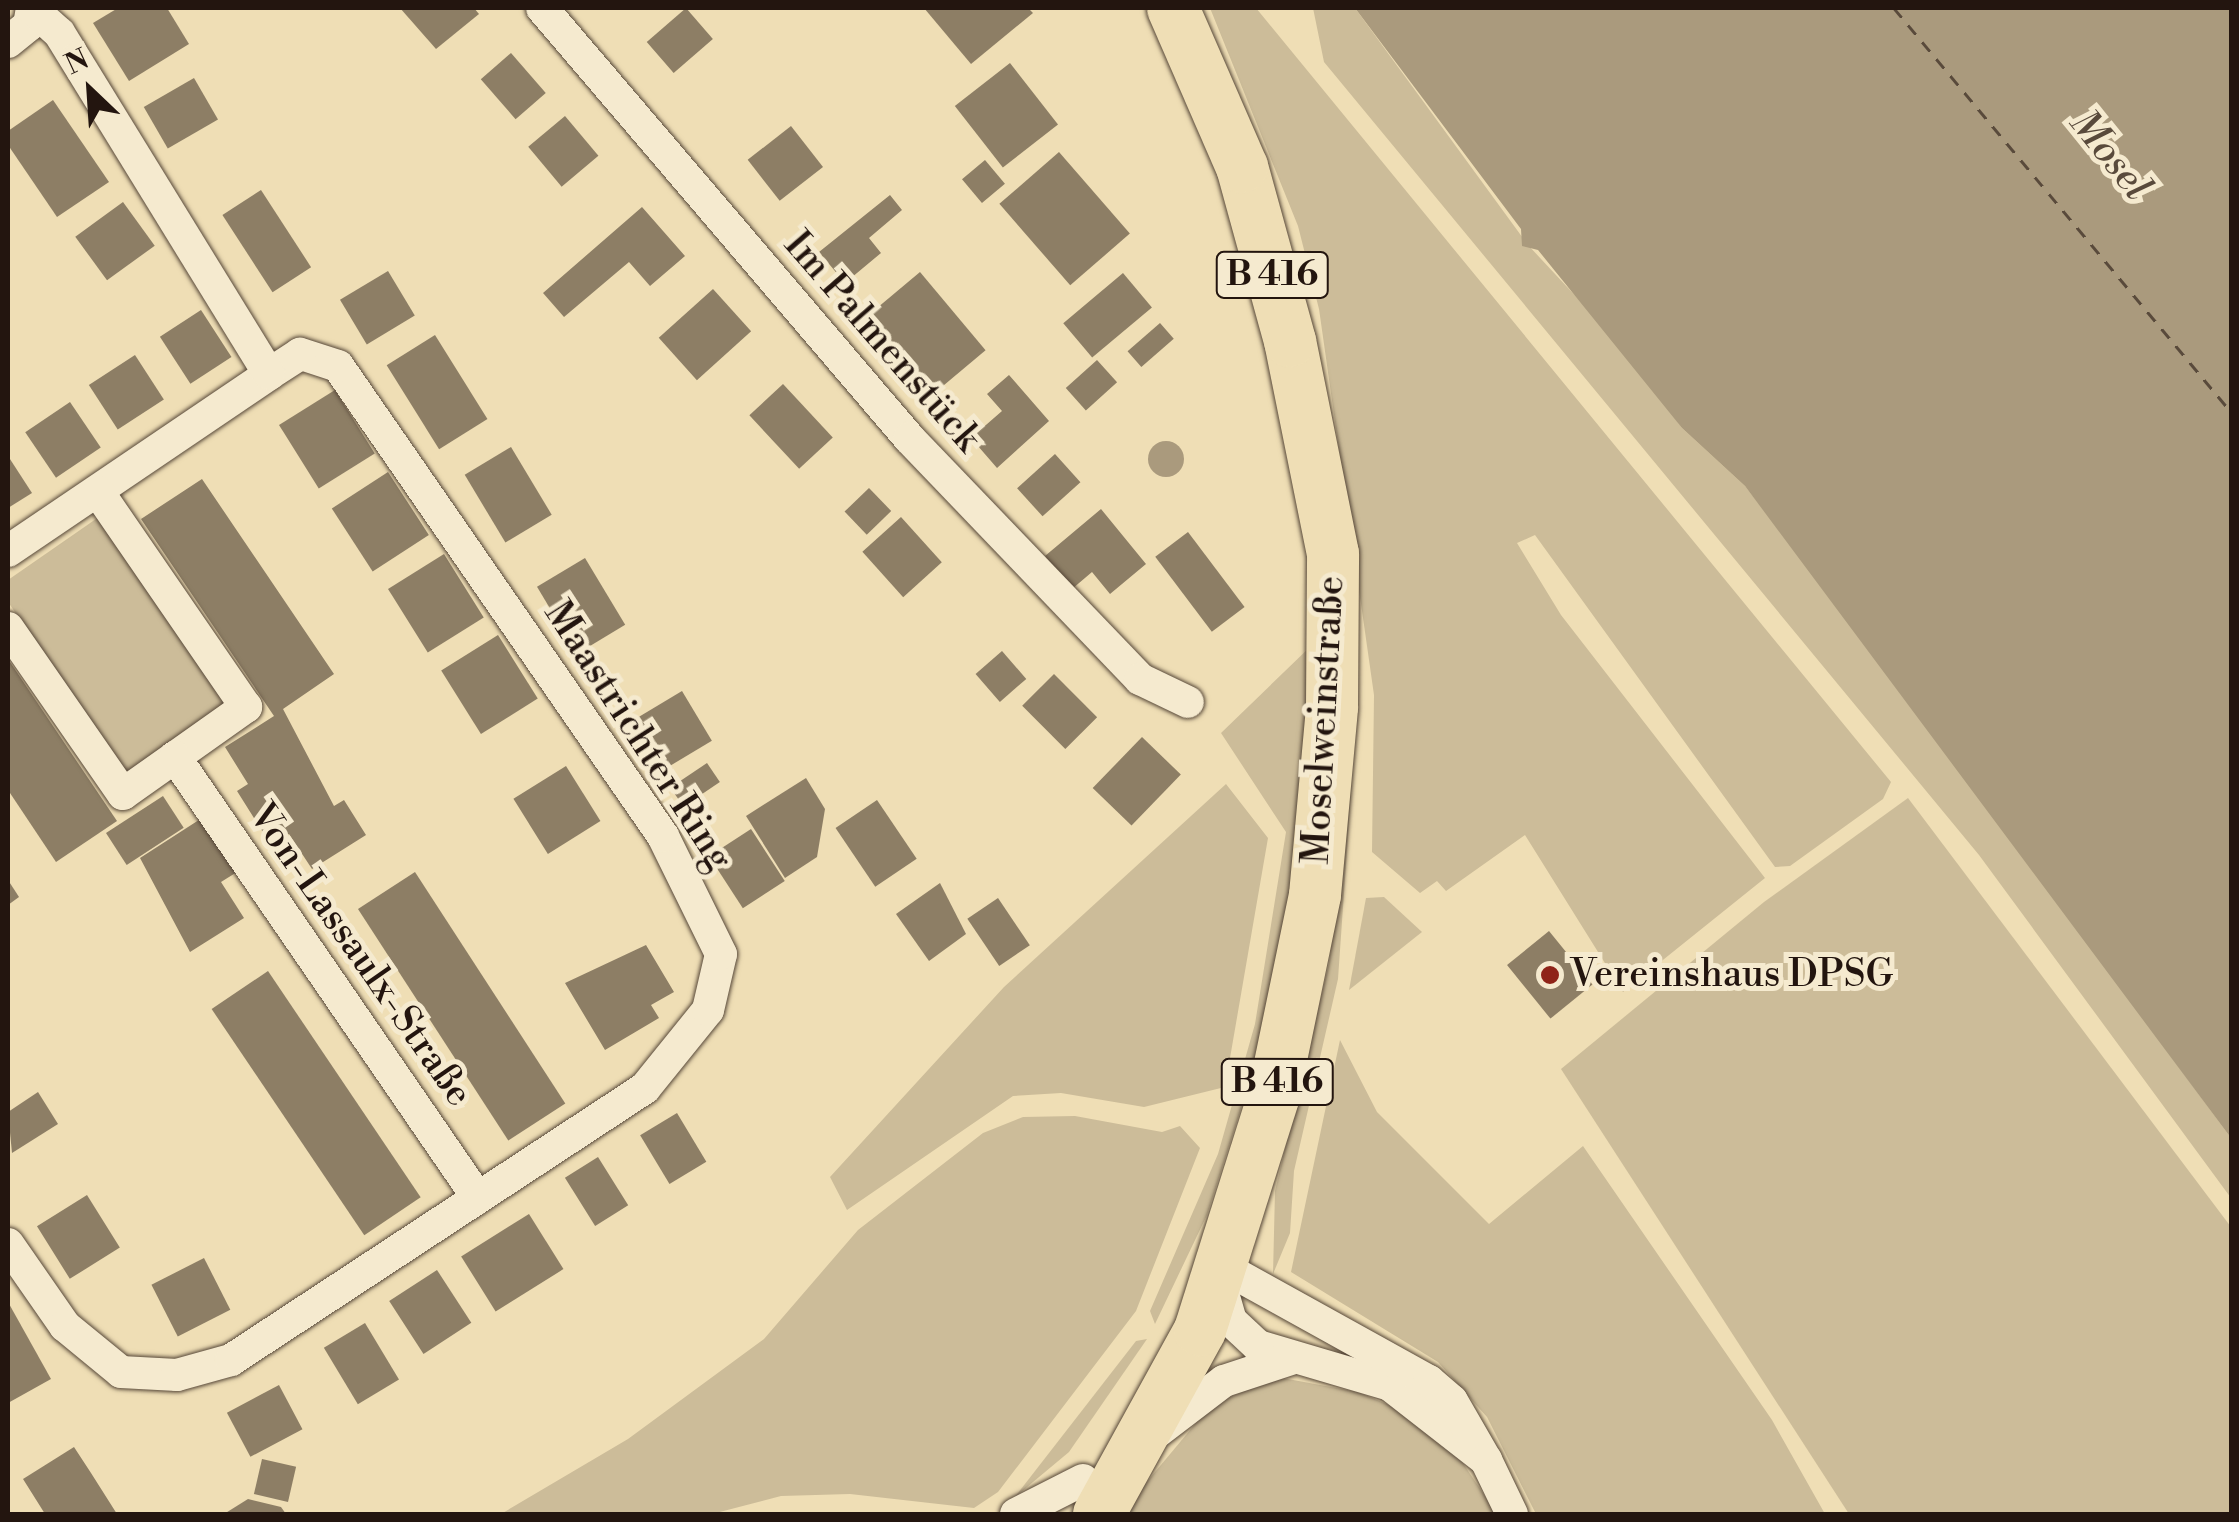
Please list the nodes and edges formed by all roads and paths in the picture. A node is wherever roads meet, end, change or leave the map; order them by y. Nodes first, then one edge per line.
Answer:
1 (32, 8) edge
2 (542, 8) edge
3 (1174, 8) edge
4 (8, 42) edge
5 (268, 374) junction
6 (98, 492) junction
7 (8, 551) edge
8 (8, 628) edge
9 (1188, 702) dead end
10 (175, 758) junction
11 (478, 1198) junction
12 (8, 1244) edge
13 (1214, 1262) junction
14 (1291, 1359) junction
15 (1134, 1453) junction
16 (1486, 1460) junction
17 (1082, 1503) edge
18 (1016, 1514) edge
19 (1512, 1514) edge

1 - 4 street
1 - 5 street
2 - 9 street, Im Palmenstück
3 - 13 main road, Moselweinstraße / B 416
5 - 6 street, Maastrichter Ring
5 - 11 street, Maastrichter Ring
6 - 7 street, Maastrichter Ring
6 - 10 street
8 - 10 street
10 - 11 street, Von-Lassaulx-Straße
11 - 12 street, Maastrichter Ring
13 - 14 street
13 - 15 main road, Moselweinstraße / B 416
13 - 16 street
13 - 17 main road, Moselweinstraße / B 416
14 - 15 street
14 - 16 street
15 - 17 main road, Moselweinstraße / B 416
16 - 19 street
17 - 18 street

